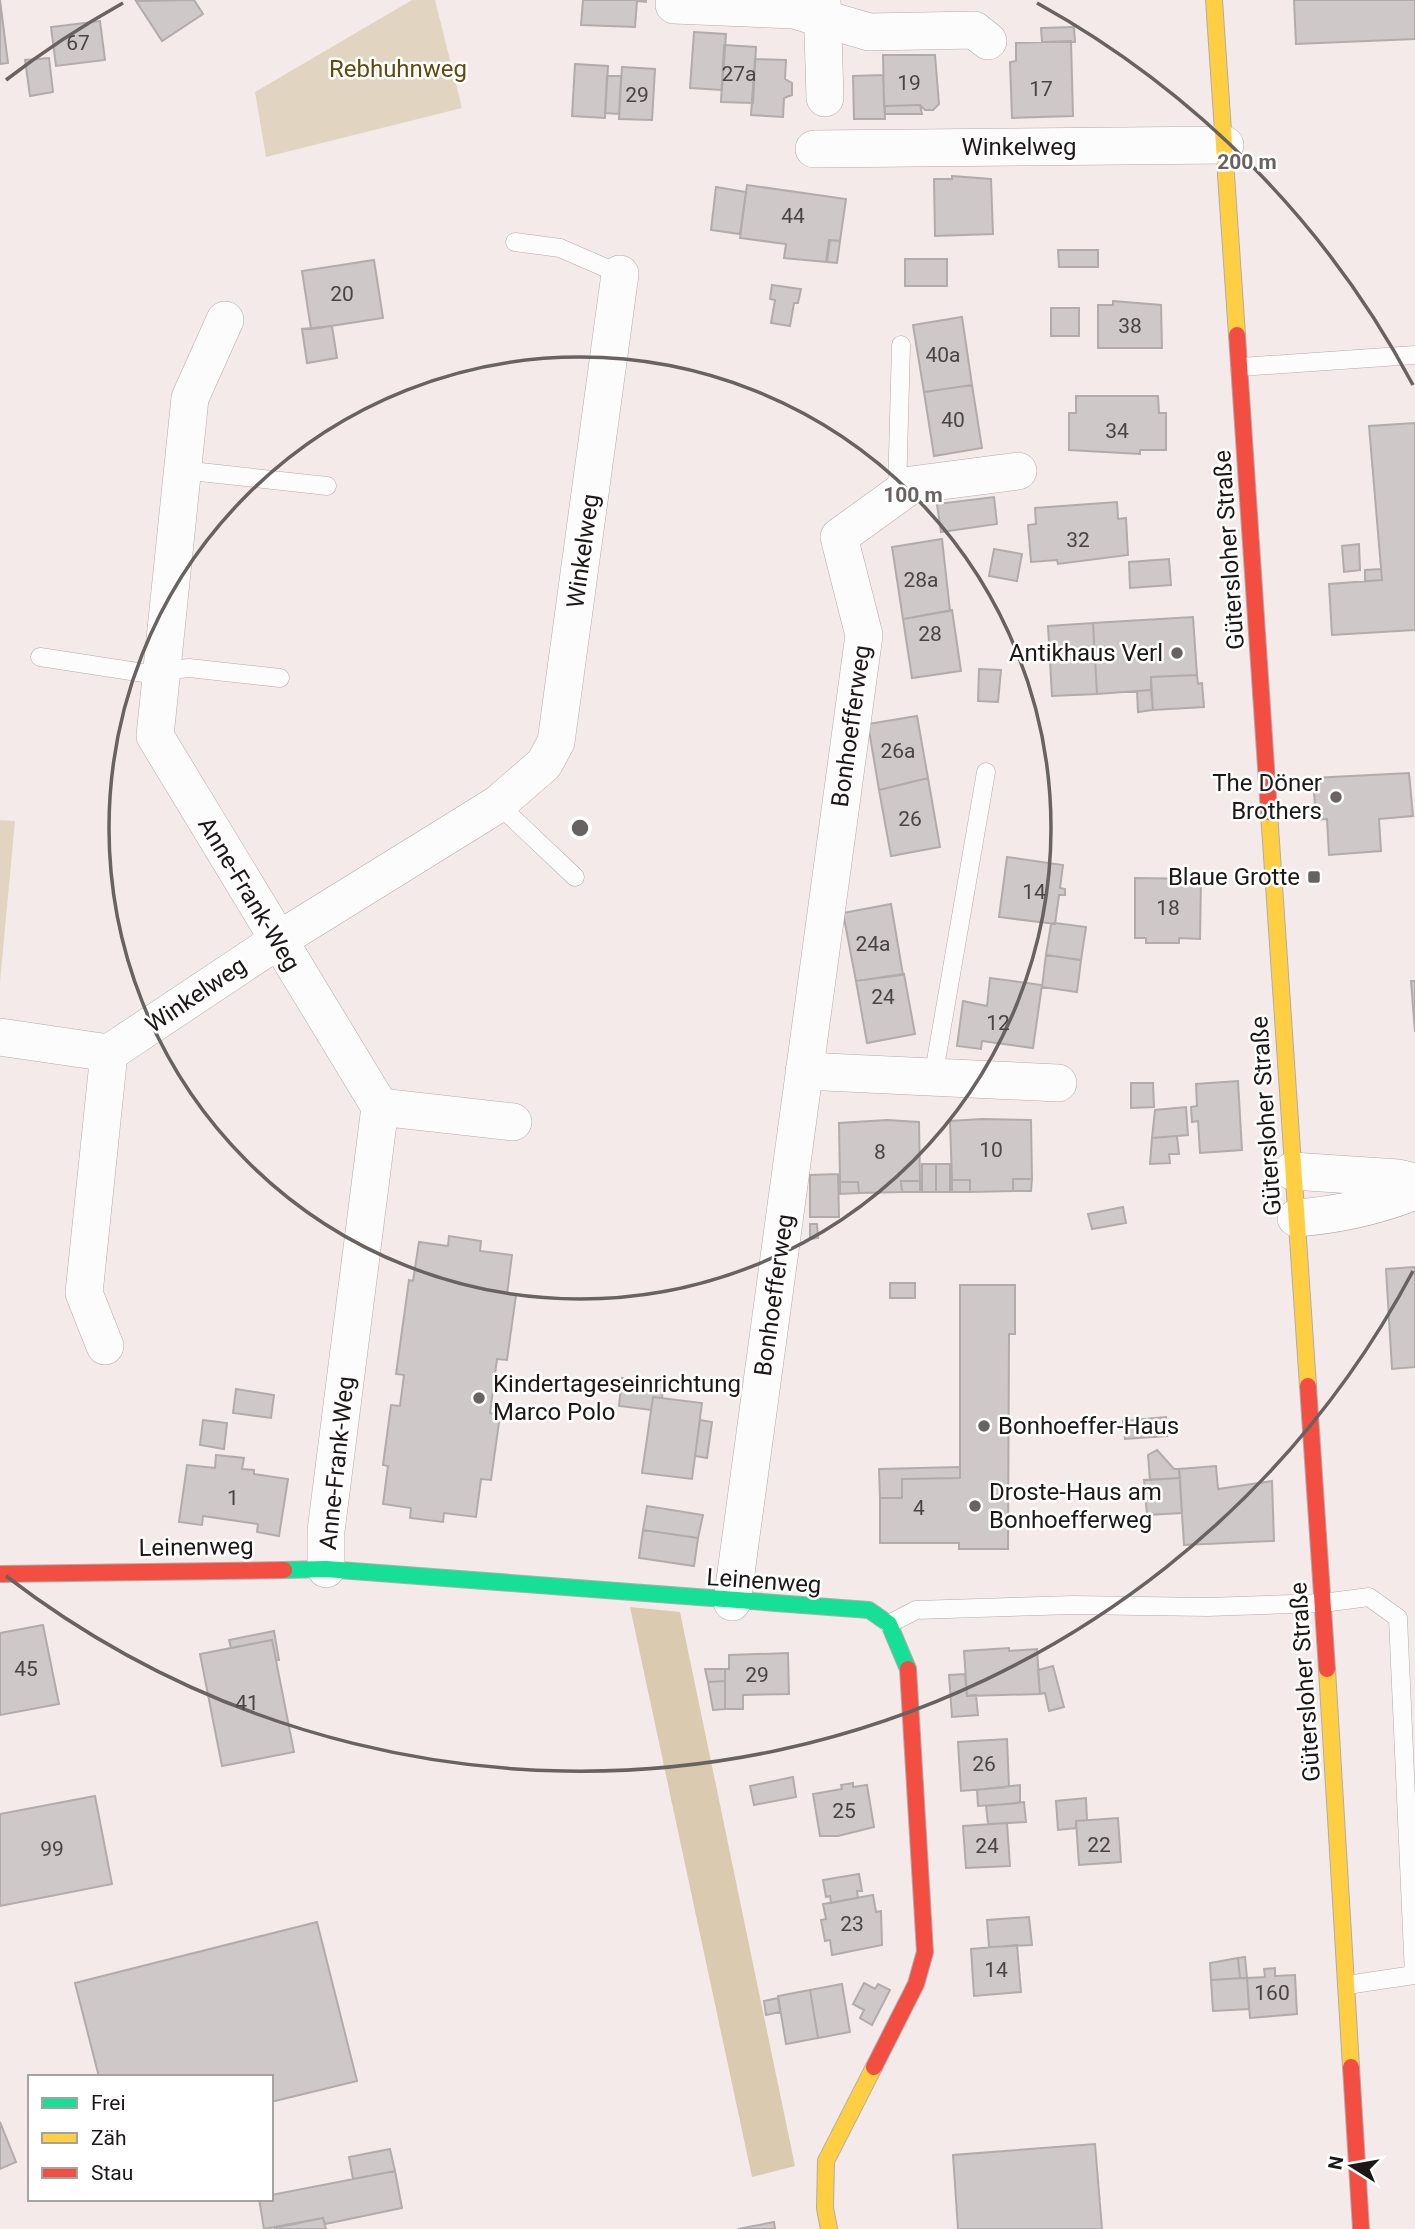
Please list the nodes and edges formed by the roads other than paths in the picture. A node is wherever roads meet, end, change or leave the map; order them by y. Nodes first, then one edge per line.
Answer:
1 (1214, 0) edge
2 (674, 5) dead end
3 (822, 9) edge
4 (988, 41) dead end
5 (825, 98) dead end
6 (1224, 145) junction
7 (814, 149) dead end
8 (515, 242) dead end
9 (620, 274) joint
10 (225, 320) dead end
11 (901, 345) dead end
12 (1415, 355) edge
13 (1240, 367) junction
14 (182, 470) junction
15 (1018, 471) dead end
16 (327, 486) dead end
17 (897, 493) junction
18 (40, 657) dead end
19 (162, 670) junction
20 (280, 678) dead end
21 (986, 772) dead end
22 (498, 804) junction
23 (575, 877) dead end
24 (277, 941) junction
25 (0, 1037) edge
26 (109, 1053) junction
27 (804, 1071) junction
28 (933, 1077) junction
29 (1058, 1083) dead end
30 (380, 1107) junction
31 (513, 1122) dead end
32 (1292, 1171) junction
33 (1415, 1182) edge
34 (1415, 1191) edge
35 (1296, 1218) junction
36 (105, 1346) dead end
37 (326, 1569) junction
38 (0, 1574) edge
39 (732, 1602) junction
40 (1323, 1603) junction
41 (889, 1624) junction
42 (1347, 1985) junction
43 (829, 2229) edge
44 (1361, 2229) edge

1 - 6 main road, Gütersloher Straße
2 - 3 street
3 - 4 street
3 - 5 street
6 - 7 street, Winkelweg
6 - 13 main road, Gütersloher Straße
8 - 9 lane
9 - 22 street, Winkelweg
10 - 14 street, Anne-Frank-Weg
11 - 17 lane
12 - 13 lane
13 - 32 main road, Gütersloher Straße
14 - 16 lane
14 - 19 street, Anne-Frank-Weg
15 - 17 street, Bonhoefferweg
17 - 27 street, Bonhoefferweg
18 - 19 lane
19 - 20 lane
19 - 24 street, Anne-Frank-Weg
21 - 28 lane
22 - 23 lane
22 - 24 street, Winkelweg
24 - 26 street, Winkelweg
24 - 30 street, Anne-Frank-Weg
25 - 26 street
26 - 36 street
27 - 28 street
27 - 39 street, Bonhoefferweg
28 - 29 street
30 - 31 street
30 - 37 street, Anne-Frank-Weg
32 - 33 street
32 - 35 main road, Gütersloher Straße
34 - 35 street
35 - 40 main road, Gütersloher Straße
37 - 38 main road, Leinenweg
37 - 39 main road, Leinenweg
39 - 41 main road, Leinenweg
40 - 41 lane
40 - 42 main road, Gütersloher Straße
40 - 42 lane
41 - 43 main road
42 - 44 main road, Gütersloher Straße

